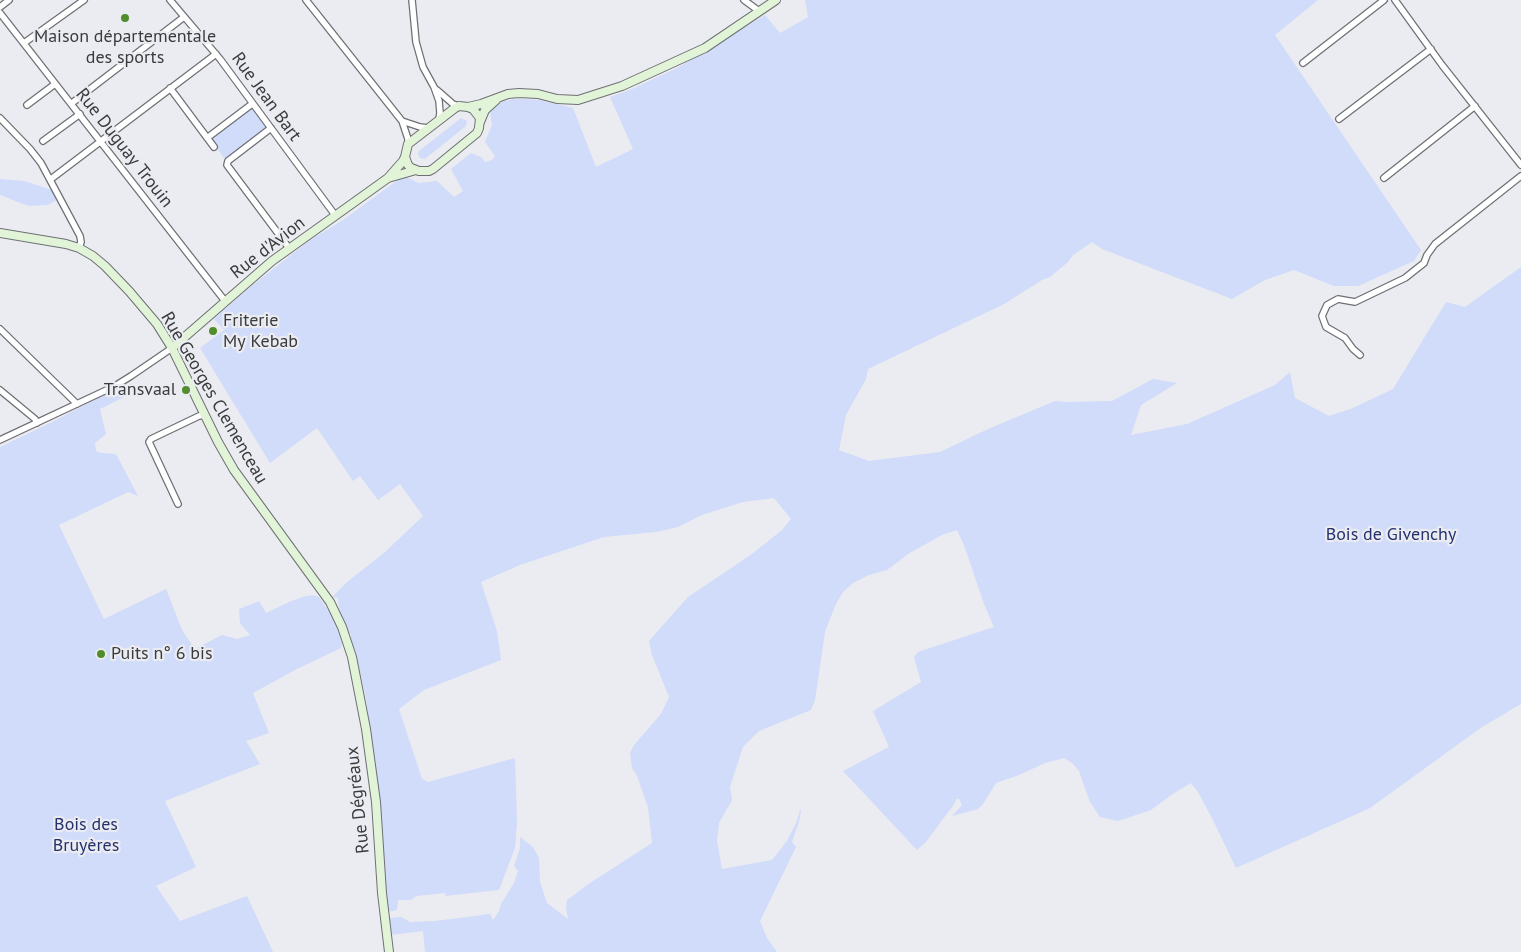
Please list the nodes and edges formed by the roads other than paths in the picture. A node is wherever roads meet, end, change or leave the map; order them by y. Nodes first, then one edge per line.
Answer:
1 (9, 0) edge
2 (84, 0) edge
3 (170, 0) edge
4 (306, 0) edge
5 (412, 0) edge
6 (744, 0) edge
7 (776, 0) edge
8 (1384, 0) edge
9 (1395, 0) edge
10 (0, 7) edge
11 (759, 11) junction
12 (0, 13) edge
13 (184, 17) junction
14 (24, 43) junction
15 (1432, 49) junction
16 (216, 54) junction
17 (1303, 63) dead end
18 (55, 84) junction
19 (434, 87) junction
20 (170, 88) junction
21 (498, 98) junction
22 (72, 103) junction
23 (252, 104) junction
24 (27, 105) dead end
25 (464, 106) junction
26 (1475, 106) junction
27 (80, 114) junction
28 (0, 118) edge
29 (1339, 119) dead end
30 (439, 120) junction
31 (402, 121) junction
32 (480, 122) junction
33 (271, 128) junction
34 (428, 128) junction
35 (207, 138) junction
36 (43, 141) dead end
37 (100, 142) junction
38 (408, 144) junction
39 (214, 146) dead end
40 (405, 157) junction
41 (1521, 165) edge
42 (416, 170) junction
43 (1521, 176) edge
44 (388, 178) junction
45 (1384, 178) dead end
46 (51, 179) junction
47 (335, 215) junction
48 (0, 233) edge
49 (79, 248) junction
50 (289, 248) junction
51 (225, 301) junction
52 (0, 330) edge
53 (172, 348) junction
54 (1360, 355) dead end
55 (0, 390) edge
56 (77, 404) junction
57 (205, 415) junction
58 (37, 423) junction
59 (0, 440) edge
60 (178, 504) dead end
61 (348, 646) joint
62 (389, 952) edge

1 - 10 street
2 - 14 street
3 - 13 street, Rue Jean Bart
4 - 31 street
5 - 19 street
6 - 11 street
7 - 11 street
8 - 17 street
9 - 15 street
11 - 21 street
12 - 14 street, Rue Duguay Trouin
13 - 16 street, Rue Jean Bart
13 - 22 street
14 - 18 street, Rue Duguay Trouin
15 - 26 street
15 - 29 street
16 - 20 street
16 - 23 street, Rue Jean Bart
18 - 22 street, Rue Duguay Trouin
18 - 24 street
19 - 25 street
19 - 30 street
20 - 35 street
20 - 37 street
21 - 25 street
21 - 32 street, Rue d'Avion
22 - 27 street, Rue Duguay Trouin
23 - 33 street, Rue Jean Bart
23 - 35 street
25 - 30 street
25 - 32 street
26 - 41 street
26 - 45 street
27 - 36 street
27 - 37 street, Rue Duguay Trouin
28 - 46 street
30 - 34 street
31 - 34 street
31 - 38 street
32 - 42 street, Rue d'Avion
33 - 47 street, Rue Jean Bart
33 - 50 street
34 - 38 street
35 - 39 street
37 - 46 street
37 - 51 street, Rue Duguay Trouin
38 - 40 street
40 - 42 street
40 - 44 street, Rue d'Avion
42 - 44 street, Rue d'Avion
43 - 54 street
44 - 47 street, Rue d'Avion
46 - 49 street
47 - 50 street, Rue d'Avion
48 - 49 street, Rue Georges Clemenceau
49 - 53 street, Rue Georges Clemenceau
50 - 51 street, Rue d'Avion
51 - 53 street, Rue d'Avion
52 - 56 street
53 - 56 street
53 - 57 street, Rue Georges Clemenceau
55 - 58 street
56 - 58 street
57 - 60 street
57 - 61 street, Rue Georges Clemenceau
58 - 59 street
61 - 62 street, Rue Dégréaux

